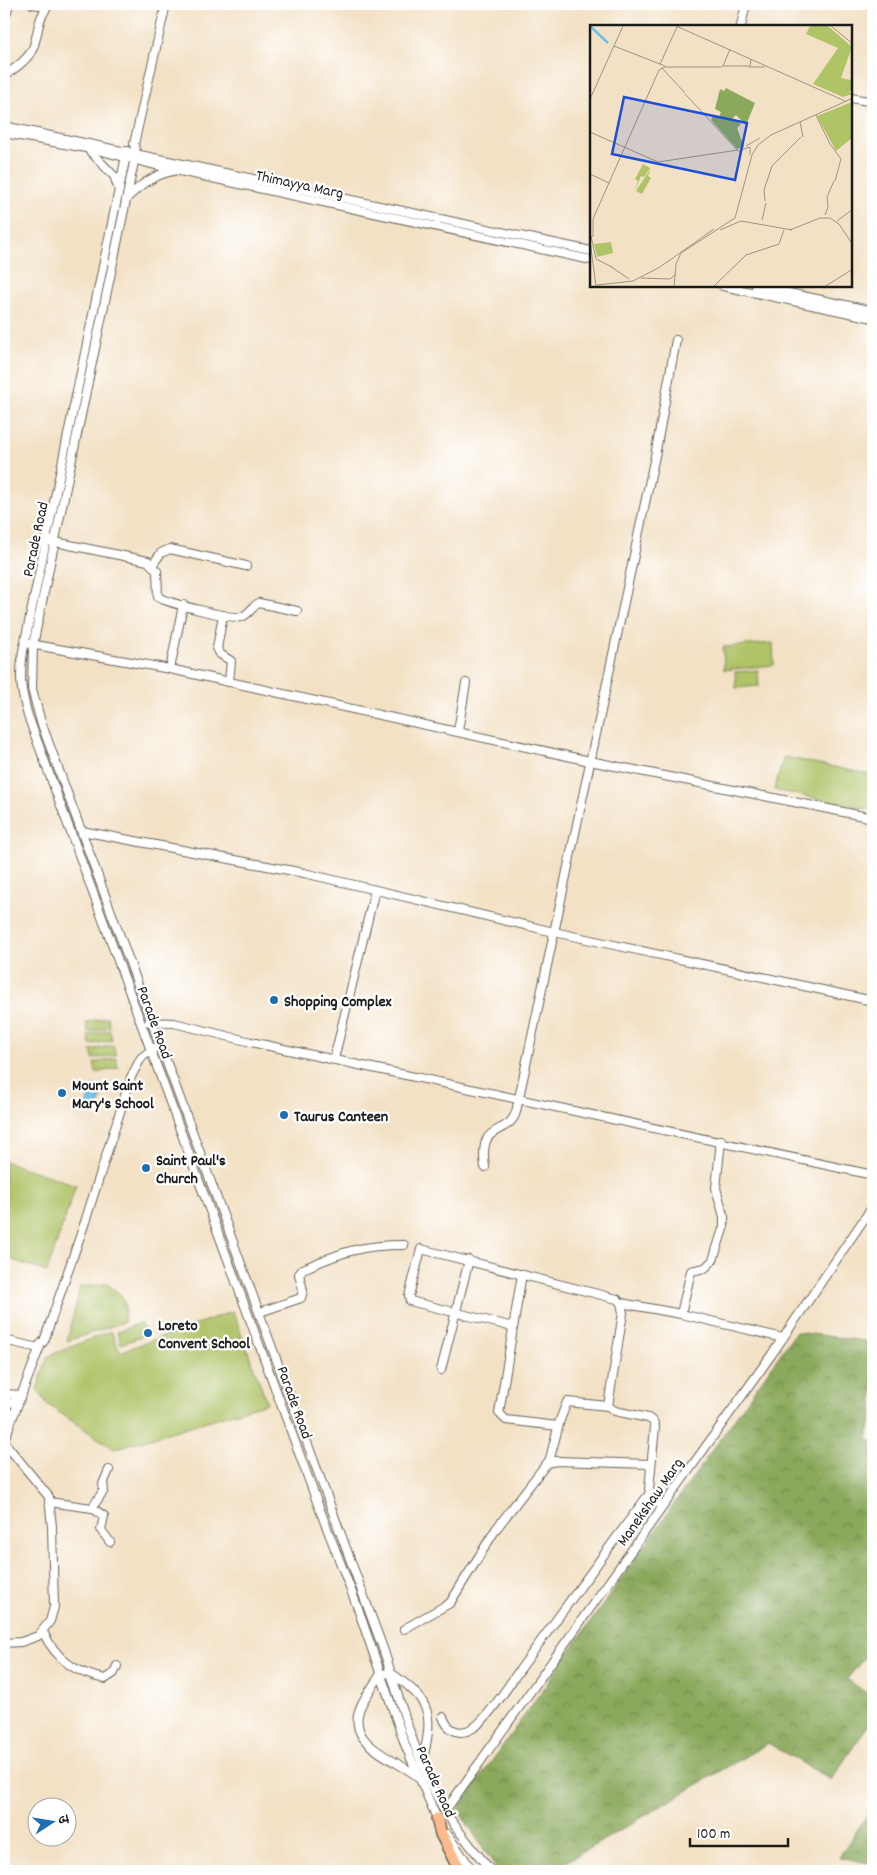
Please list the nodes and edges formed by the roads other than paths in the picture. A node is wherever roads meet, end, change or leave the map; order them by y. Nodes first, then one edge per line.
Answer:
1 (9, 4) edge
2 (32, 4) edge
3 (166, 4) edge
4 (746, 4) edge
5 (49, 5) edge
6 (4, 21) edge
7 (741, 25) edge
8 (4, 76) edge
9 (852, 98) edge
10 (873, 102) edge
11 (4, 126) edge
12 (4, 133) edge
13 (88, 149) junction
14 (135, 152) junction
15 (126, 154) junction
16 (175, 170) junction
17 (119, 190) junction
18 (126, 199) junction
19 (590, 251) edge
20 (590, 260) edge
21 (732, 288) edge
22 (765, 288) edge
23 (873, 311) edge
24 (873, 318) edge
25 (676, 340) dead end
26 (88, 343) junction
27 (96, 346) junction
28 (51, 541) junction
29 (153, 564) junction
30 (246, 566) dead end
31 (183, 605) junction
32 (297, 610) dead end
33 (223, 615) junction
34 (29, 644) junction
35 (170, 670) junction
36 (229, 682) junction
37 (466, 683) dead end
38 (458, 731) junction
39 (590, 761) junction
40 (873, 818) edge
41 (82, 831) junction
42 (375, 890) junction
43 (554, 932) junction
44 (873, 1001) edge
45 (152, 1022) junction
46 (142, 1024) junction
47 (160, 1045) junction
48 (151, 1049) junction
49 (334, 1059) junction
50 (518, 1098) junction
51 (721, 1140) junction
52 (485, 1167) dead end
53 (873, 1175) edge
54 (873, 1206) edge
55 (404, 1245) dead end
56 (469, 1260) junction
57 (522, 1274) junction
58 (621, 1303) junction
59 (260, 1312) junction
60 (456, 1313) junction
61 (681, 1314) junction
62 (513, 1327) junction
63 (783, 1338) junction
64 (4, 1340) edge
65 (41, 1344) junction
66 (440, 1370) dead end
67 (4, 1394) edge
68 (21, 1397) junction
69 (4, 1405) edge
70 (608, 1406) junction
71 (558, 1426) junction
72 (4, 1441) edge
73 (313, 1457) junction
74 (302, 1462) junction
75 (549, 1462) junction
76 (652, 1464) junction
77 (109, 1470) dead end
78 (650, 1493) junction
79 (49, 1502) junction
80 (662, 1507) junction
81 (92, 1508) junction
82 (110, 1542) dead end
83 (404, 1629) dead end
84 (43, 1632) junction
85 (4, 1643) edge
86 (117, 1666) dead end
87 (391, 1673) junction
88 (381, 1674) junction
89 (443, 1717) dead end
90 (422, 1764) junction
91 (418, 1777) junction
92 (441, 1815) junction
93 (460, 1871) edge
94 (473, 1871) edge
95 (491, 1871) edge

1 - 6 street
2 - 5 street
3 - 14 street, Parade Road
4 - 7 street
5 - 8 street
9 - 10 street
11 - 15 street, Thimayya Marg
12 - 13 street, Thimayya Marg
13 - 15 street, Thimayya Marg
13 - 17 street
14 - 15 street, Thimayya Marg
14 - 16 street, Thimayya Marg
14 - 18 street, Parade Road
14 - 19 street, Thimayya Marg
15 - 17 street, Parade Road
16 - 18 street
16 - 20 street, Thimayya Marg
17 - 26 street, Parade Road
18 - 27 street, Parade Road
21 - 24 street
22 - 23 street
25 - 39 street
26 - 27 street
26 - 28 street, Parade Road
27 - 28 street, Parade Road
28 - 29 street
28 - 34 street, Parade Road
29 - 30 street
29 - 31 street
31 - 33 street
31 - 35 street
32 - 33 street
33 - 36 street
34 - 35 street
34 - 41 street, Parade Road
34 - 46 street, Parade Road
35 - 36 street
36 - 38 street
37 - 38 street
38 - 39 street
39 - 40 street
39 - 43 street
41 - 42 street
41 - 45 street, Parade Road
42 - 43 street
42 - 49 street
43 - 44 street
43 - 50 street
45 - 46 street
45 - 47 street, Parade Road
45 - 49 street
46 - 48 street, Parade Road
47 - 48 street
47 - 59 street, Parade Road
48 - 65 street
48 - 74 street, Parade Road
49 - 50 street
50 - 51 street
50 - 52 street
51 - 53 street
51 - 61 street
54 - 63 street, Manekshaw Marg
55 - 59 street
56 - 57 street
56 - 60 street
56 - 60 street
57 - 58 street
57 - 62 street
58 - 61 street
58 - 70 street
59 - 73 street, Parade Road
60 - 62 street
60 - 66 street
61 - 63 street
62 - 71 street
63 - 80 street, Manekshaw Marg
64 - 65 street
65 - 68 street
67 - 68 street
68 - 69 street
68 - 72 street
70 - 71 street
70 - 76 street
71 - 75 street
72 - 79 street
73 - 74 street
73 - 87 street, Parade Road
74 - 88 street, Parade Road
75 - 76 street
75 - 83 street
76 - 78 street
77 - 81 street
78 - 80 street
78 - 89 street
79 - 81 street
79 - 84 street
80 - 92 street, Manekshaw Marg
81 - 82 street
84 - 85 street
84 - 86 street
87 - 88 street
87 - 90 street, Parade Road
87 - 90 street
88 - 91 street, Parade Road
88 - 91 street
90 - 92 street, Parade Road
91 - 92 street, Parade Road
92 - 93 highway
92 - 94 street, Parade Road
92 - 95 street, Parade Road

